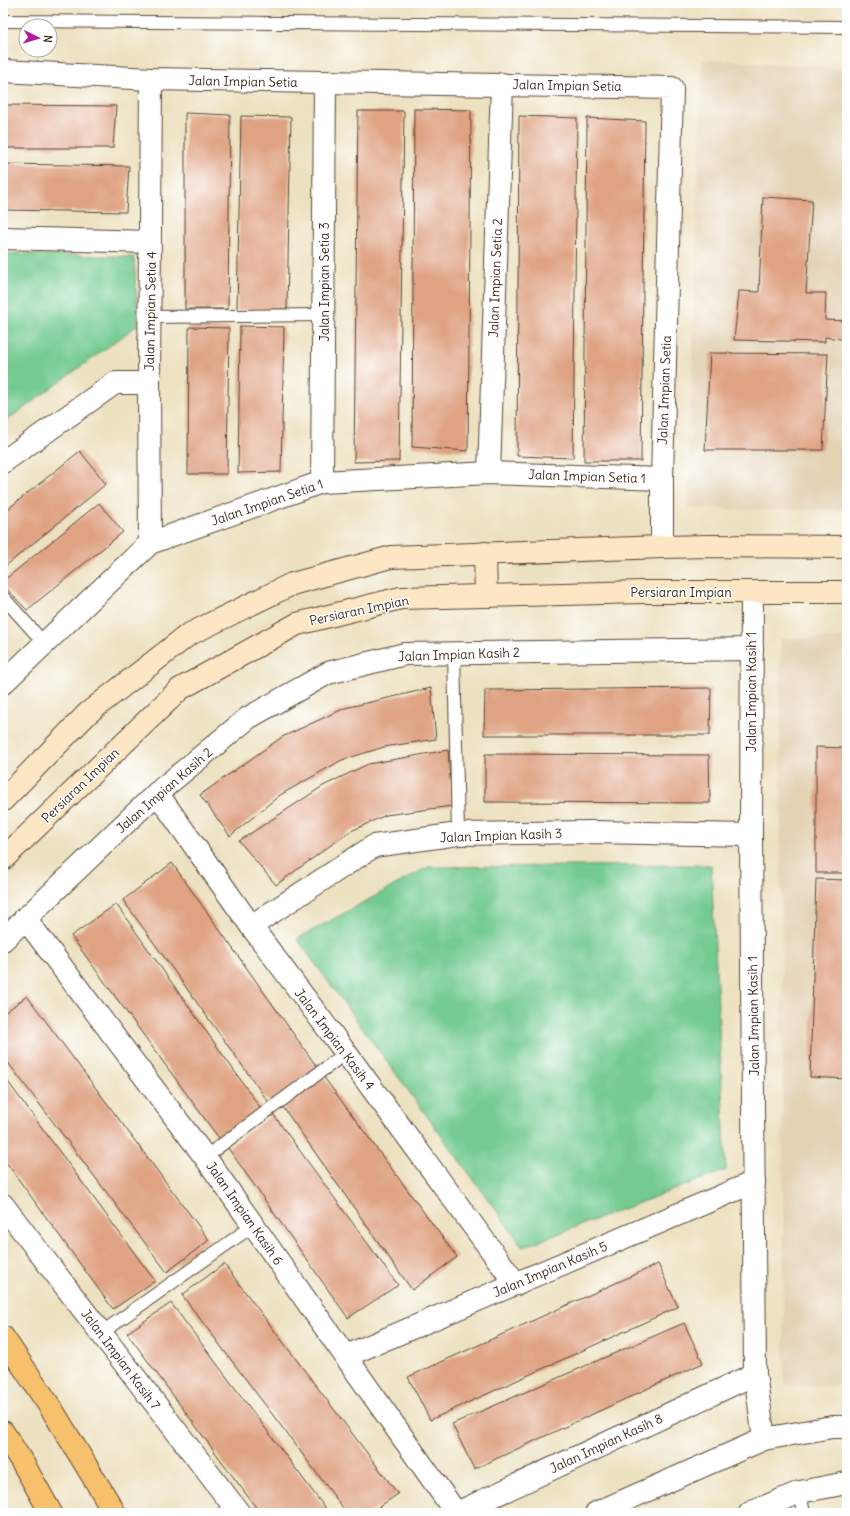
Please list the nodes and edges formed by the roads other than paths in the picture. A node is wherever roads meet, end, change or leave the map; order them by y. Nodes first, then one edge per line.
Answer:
1 (3, 21) edge
2 (847, 27) edge
3 (3, 71) edge
4 (151, 79) junction
5 (325, 82) junction
6 (502, 84) junction
7 (3, 238) edge
8 (150, 242) junction
9 (324, 315) junction
10 (150, 317) junction
11 (149, 383) junction
12 (3, 462) edge
13 (489, 473) junction
14 (662, 479) junction
15 (322, 482) junction
16 (150, 543) junction
17 (662, 547) junction
18 (847, 548) edge
19 (485, 553) junction
20 (752, 592) junction
21 (847, 592) edge
22 (486, 596) junction
23 (3, 597) edge
24 (44, 643) junction
25 (752, 649) junction
26 (454, 652) junction
27 (3, 683) edge
28 (156, 793) junction
29 (3, 800) edge
30 (458, 834) junction
31 (751, 835) junction
32 (3, 858) edge
33 (25, 918) junction
34 (251, 926) junction
35 (3, 940) edge
36 (346, 1053) junction
37 (205, 1157) junction
38 (754, 1182) junction
39 (3, 1205) edge
40 (254, 1225) junction
41 (516, 1284) junction
42 (101, 1333) junction
43 (3, 1337) edge
44 (346, 1356) junction
45 (755, 1374) junction
46 (847, 1427) edge
47 (3, 1432) edge
48 (764, 1440) junction
49 (847, 1483) edge
50 (800, 1492) junction
51 (51, 1513) edge
52 (115, 1513) edge
53 (239, 1513) edge
54 (457, 1513) edge
55 (596, 1513) edge
56 (750, 1513) edge
57 (804, 1513) edge

1 - 2 lane
3 - 4 street, Jalan Impian Setia
4 - 5 street, Jalan Impian Setia
4 - 8 street, Jalan Impian Setia 4
5 - 6 street, Jalan Impian Setia
5 - 9 street, Jalan Impian Setia 3
6 - 13 street, Jalan Impian Setia 2
6 - 14 street, Jalan Impian Setia
7 - 8 street
8 - 10 street, Jalan Impian Setia 4
9 - 10 lane
9 - 15 street, Jalan Impian Setia 3
10 - 11 street, Jalan Impian Setia 4
11 - 12 street
11 - 16 street, Jalan Impian Setia 4
13 - 14 street, Jalan Impian Setia 1
13 - 15 street, Jalan Impian Setia 1
14 - 17 street, Jalan Impian Setia
15 - 16 street, Jalan Impian Setia 1
16 - 24 street, Jalan Impian Setia 1
17 - 18 street
17 - 19 street
19 - 22 street
19 - 29 street
20 - 21 street, Persiaran Impian
20 - 22 street, Persiaran Impian
20 - 25 street, Jalan Impian Kasih 1
22 - 32 street, Persiaran Impian
23 - 24 lane
24 - 27 street, Jalan Impian Setia 1
25 - 26 street, Jalan Impian Kasih 2
25 - 31 street, Jalan Impian Kasih 1
26 - 28 street, Jalan Impian Kasih 2
26 - 30 lane
28 - 33 street, Jalan Impian Kasih 2
28 - 34 street, Jalan Impian Kasih 4
30 - 31 street, Jalan Impian Kasih 3
30 - 34 street, Jalan Impian Kasih 3
31 - 38 street, Jalan Impian Kasih 1
33 - 35 street, Jalan Impian Kasih 2
33 - 37 street, Jalan Impian Kasih 6
34 - 36 street, Jalan Impian Kasih 4
36 - 37 lane
36 - 41 street, Jalan Impian Kasih 4
37 - 40 street, Jalan Impian Kasih 6
38 - 41 street, Jalan Impian Kasih 5
38 - 45 street, Jalan Impian Kasih 1
39 - 42 street, Jalan Impian Kasih 7
40 - 42 lane
40 - 44 street, Jalan Impian Kasih 6
41 - 44 street, Jalan Impian Kasih 5
42 - 53 street, Jalan Impian Kasih 7
43 - 52 highway
44 - 54 street, Jalan Impian Kasih 6
45 - 48 street, Jalan Impian Kasih 1
45 - 54 street, Jalan Impian Kasih 8
46 - 48 street
47 - 51 highway
48 - 55 street
49 - 50 street
50 - 56 street
50 - 57 lane

